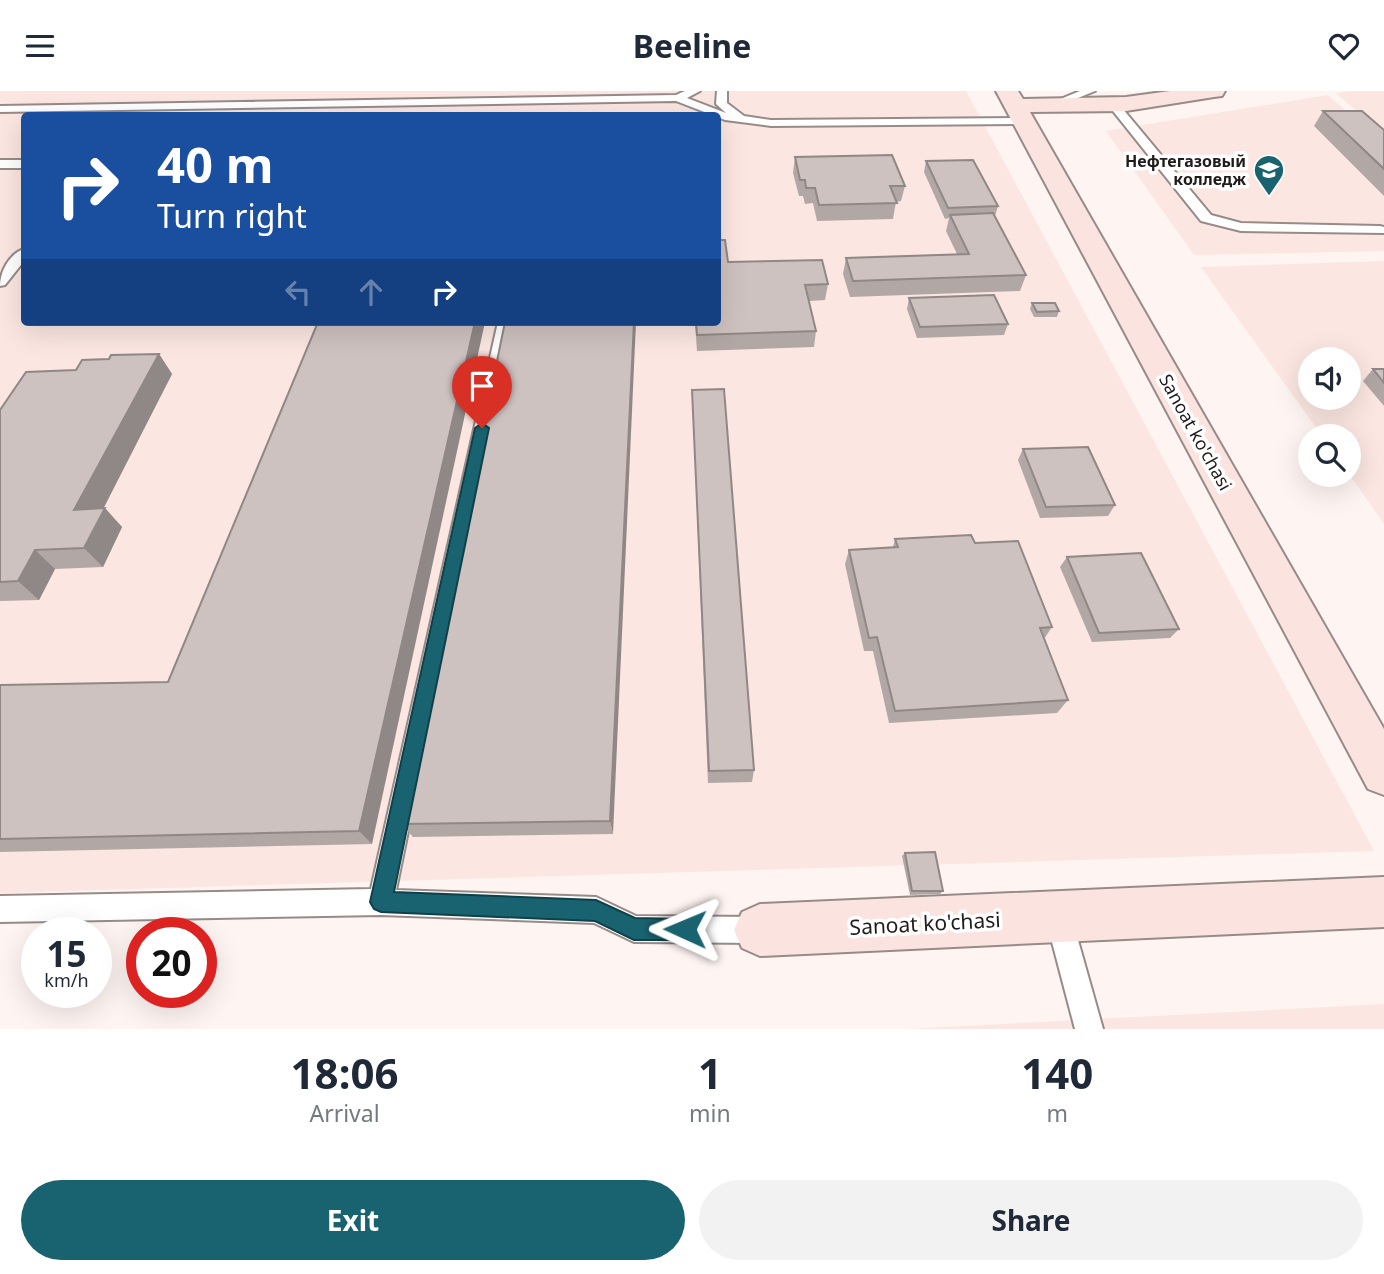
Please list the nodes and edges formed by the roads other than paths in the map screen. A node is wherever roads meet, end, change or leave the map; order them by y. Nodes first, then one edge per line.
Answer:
1 (161, 91) edge
2 (404, 91) edge
3 (695, 91) edge
4 (722, 91) edge
5 (1090, 91) edge
6 (1214, 91) edge
7 (677, 98) junction
8 (590, 99) junction
9 (368, 103) junction
10 (400, 103) junction
11 (1114, 104) junction
12 (149, 105) junction
13 (1025, 106) edge
14 (0, 109) edge
15 (143, 112) edge
16 (365, 112) edge
17 (588, 112) edge
18 (713, 112) edge
19 (721, 115) edge
20 (746, 121) junction
21 (0, 164) edge
22 (21, 164) edge
23 (1380, 230) dead end
24 (21, 257) edge
25 (0, 282) edge
26 (504, 326) edge
27 (1384, 773) edge
28 (381, 902) junction
29 (1384, 902) edge
30 (0, 909) edge
31 (1059, 917) junction
32 (760, 930) joint
33 (1089, 1029) edge

1 - 12 lane
2 - 10 lane
3 - 7 lane
4 - 20 lane
5 - 13 lane
6 - 11 street
7 - 8 lane
7 - 18 lane
8 - 10 lane
8 - 17 lane
9 - 10 lane
9 - 12 lane
9 - 16 lane
11 - 13 street
11 - 23 lane
12 - 14 lane
12 - 15 lane
13 - 20 lane
13 - 27 street, Sanoat ko'chasi
19 - 20 lane
21 - 22 lane
24 - 25 lane
26 - 28 lane
28 - 30 lane
28 - 32 lane
29 - 31 street, Sanoat ko'chasi
31 - 32 street, Sanoat ko'chasi
31 - 33 lane

